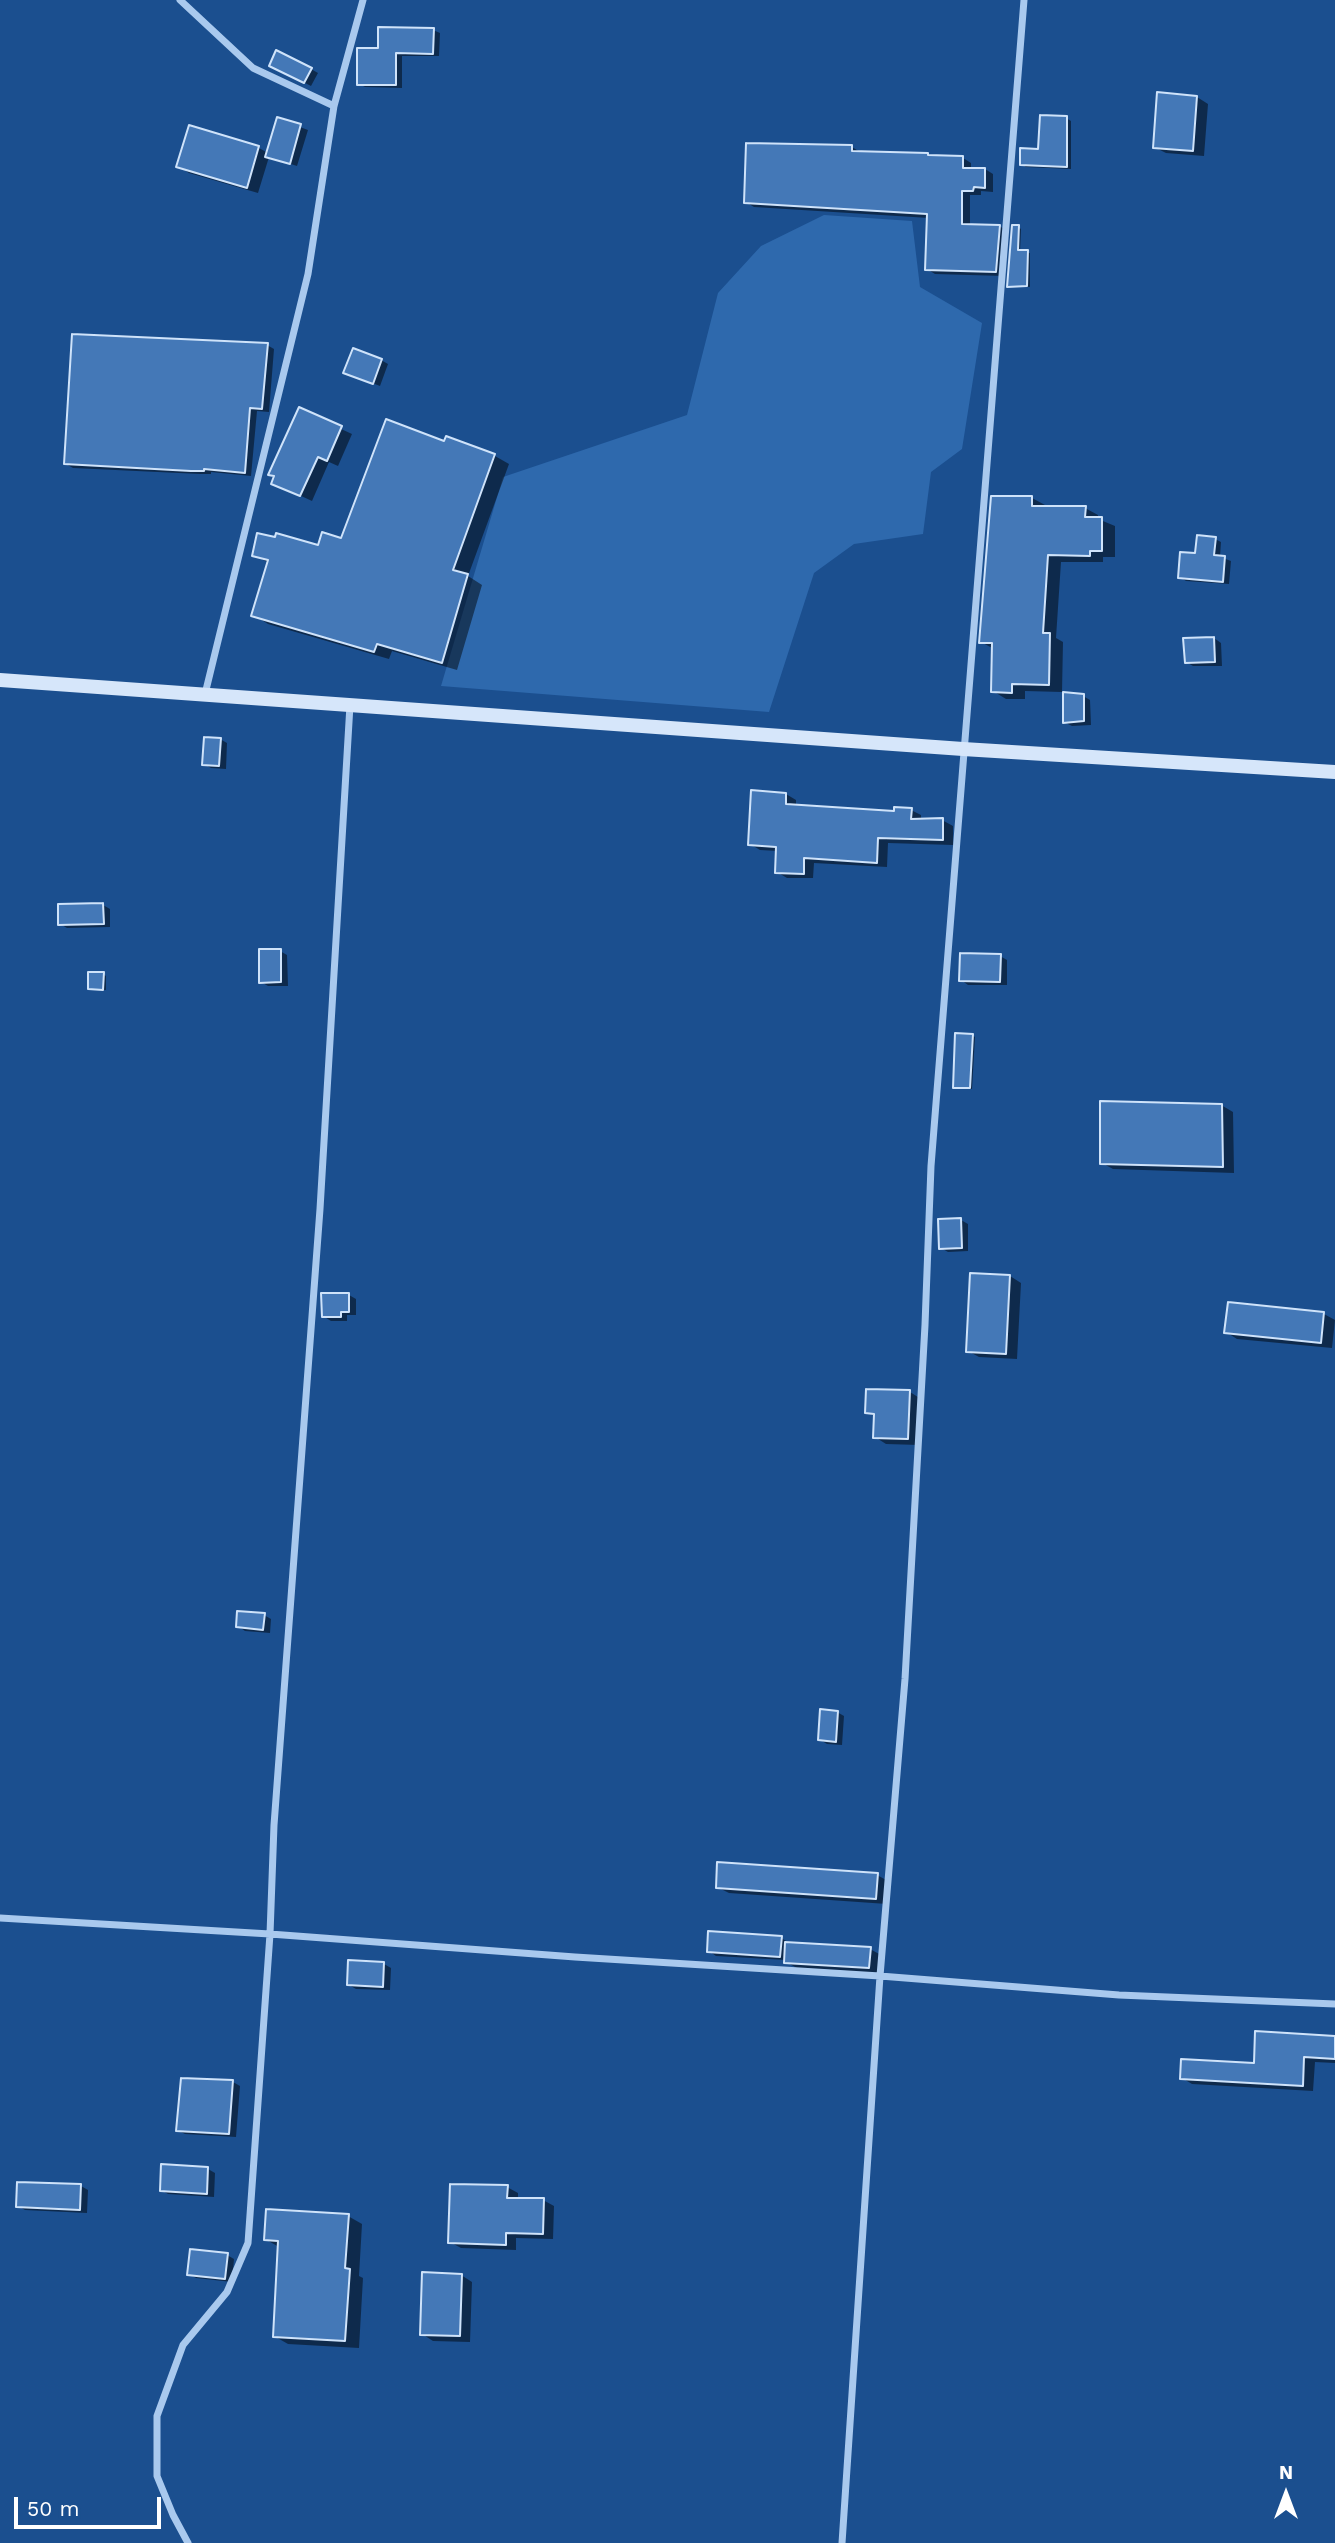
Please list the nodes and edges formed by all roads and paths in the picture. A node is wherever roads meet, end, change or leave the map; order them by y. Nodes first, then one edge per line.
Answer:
1 (180, 0) edge
2 (363, 0) edge
3 (1024, 0) edge
4 (334, 106) junction
5 (0, 680) edge
6 (205, 694) junction
7 (350, 705) junction
8 (963, 749) junction
9 (1335, 772) edge
10 (0, 1918) edge
11 (270, 1934) junction
12 (880, 1976) junction
13 (1335, 2004) edge
14 (188, 2543) edge
15 (842, 2543) edge

1 - 4 street
2 - 4 street
3 - 8 street
4 - 6 street
5 - 6 street
6 - 7 street
7 - 8 street
7 - 11 street
8 - 9 street
8 - 12 street
10 - 11 street
11 - 12 street
11 - 14 street
12 - 13 street
12 - 15 street

